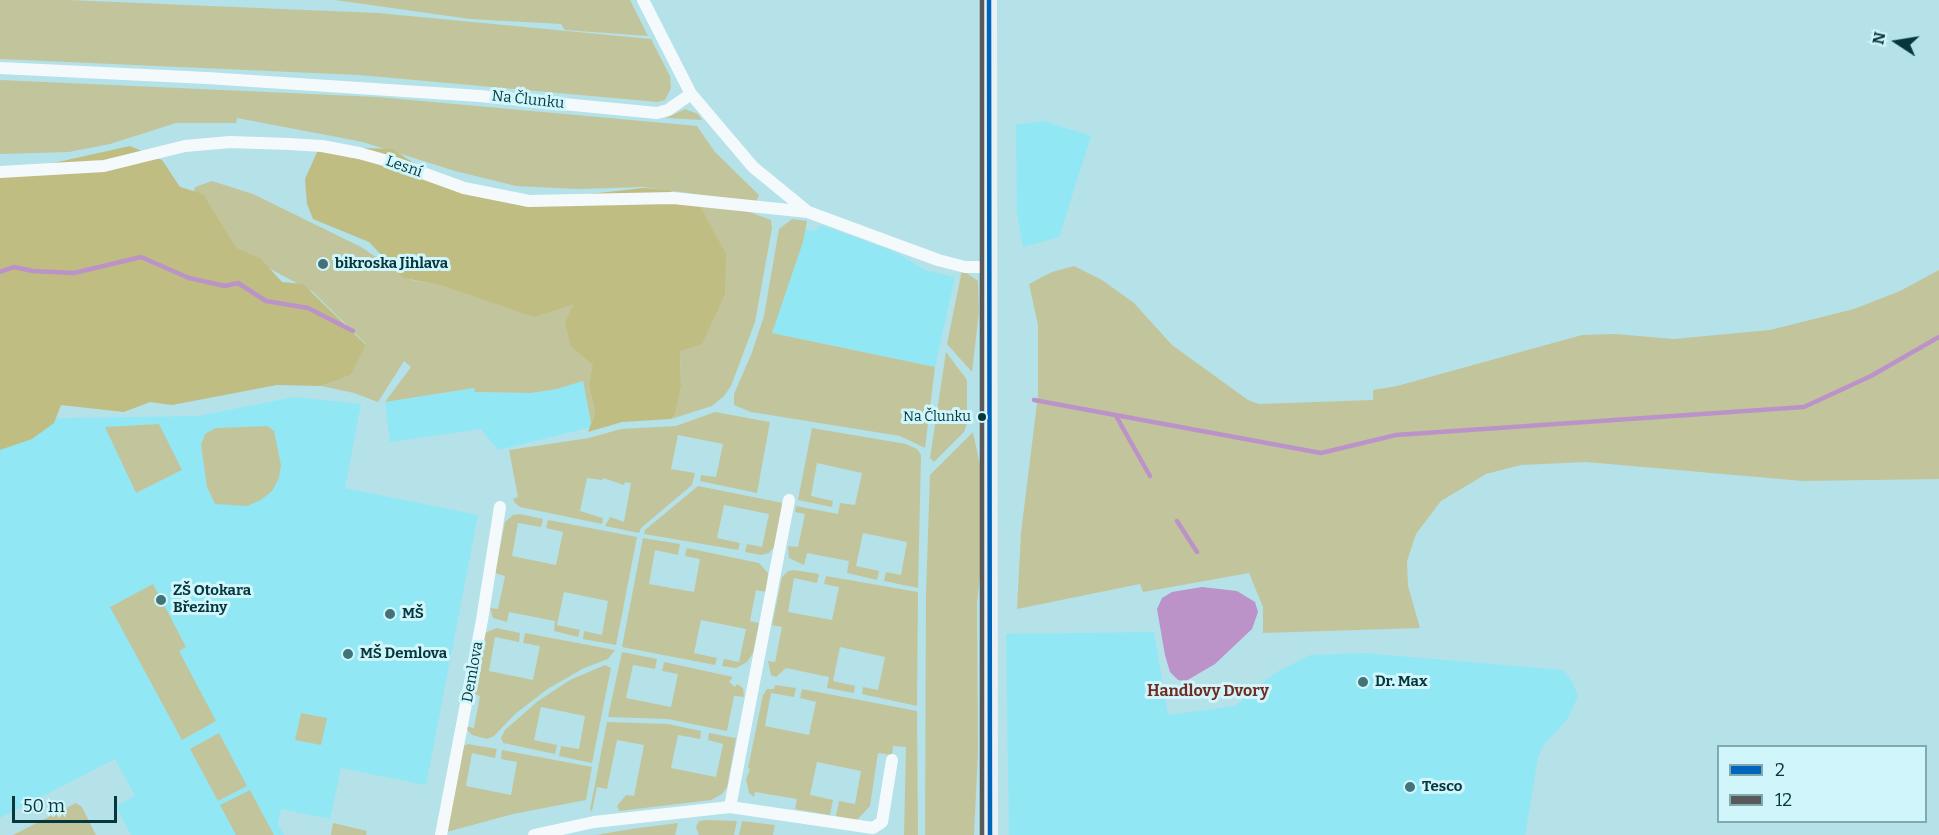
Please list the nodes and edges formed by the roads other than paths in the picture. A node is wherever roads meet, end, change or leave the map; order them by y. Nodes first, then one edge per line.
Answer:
1 (643, 0) edge
2 (989, 0) edge
3 (0, 68) edge
4 (691, 94) junction
5 (0, 172) edge
6 (808, 212) junction
7 (990, 267) junction
8 (789, 500) dead end
9 (500, 507) dead end
10 (892, 760) dead end
11 (730, 807) junction
12 (441, 835) edge
13 (534, 835) edge
14 (990, 835) edge

1 - 4 street
2 - 7 main road
3 - 4 street, Na Člunku
4 - 6 street
5 - 6 street, Lesní
6 - 7 street
7 - 14 main road
8 - 11 street
9 - 12 street, Demlova
10 - 11 street
11 - 13 street

